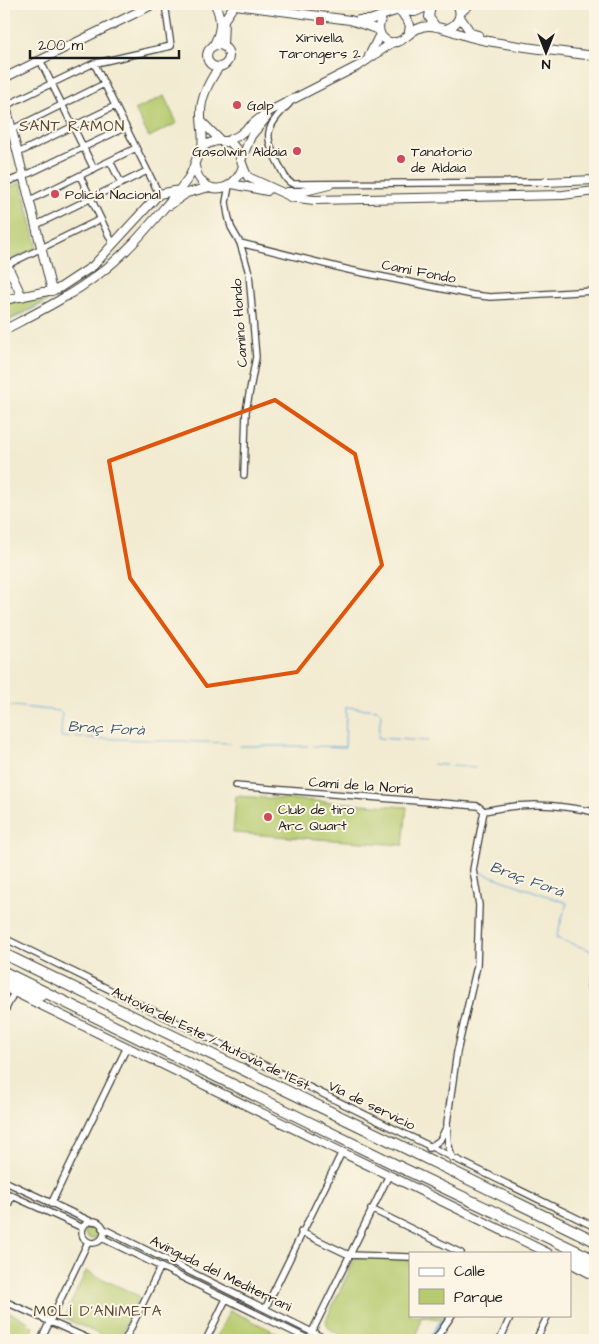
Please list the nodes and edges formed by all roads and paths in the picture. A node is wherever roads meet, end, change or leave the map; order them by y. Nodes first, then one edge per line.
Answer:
1 (154, 4) edge
2 (165, 4) edge
3 (235, 4) edge
4 (432, 4) edge
5 (456, 4) edge
6 (470, 4) edge
7 (138, 7) edge
8 (217, 7) edge
9 (230, 12) junction
10 (402, 13) junction
11 (460, 15) junction
12 (382, 17) junction
13 (350, 20) junction
14 (436, 27) junction
15 (446, 29) junction
16 (380, 32) junction
17 (409, 32) junction
18 (494, 41) junction
19 (393, 42) junction
20 (213, 46) junction
21 (223, 46) junction
22 (595, 56) edge
23 (40, 60) junction
24 (366, 61) junction
25 (94, 63) junction
26 (209, 64) junction
27 (219, 67) junction
28 (4, 78) edge
29 (210, 79) junction
30 (51, 83) junction
31 (104, 84) junction
32 (293, 100) junction
33 (5, 102) edge
34 (62, 105) junction
35 (114, 106) junction
36 (275, 109) junction
37 (6, 115) edge
38 (202, 122) junction
39 (72, 126) junction
40 (126, 127) junction
41 (13, 129) junction
42 (223, 141) junction
43 (83, 147) junction
44 (202, 147) junction
45 (136, 148) junction
46 (18, 153) junction
47 (110, 161) junction
48 (242, 162) junction
49 (194, 166) junction
50 (94, 169) junction
51 (147, 171) junction
52 (23, 176) junction
53 (80, 176) junction
54 (595, 180) edge
55 (546, 182) joint
56 (4, 183) edge
57 (121, 183) junction
58 (329, 184) junction
59 (231, 185) junction
60 (212, 188) junction
61 (180, 190) junction
62 (595, 191) edge
63 (281, 193) junction
64 (159, 194) junction
65 (91, 198) junction
66 (294, 198) junction
67 (30, 200) junction
68 (226, 202) junction
69 (157, 216) junction
70 (101, 219) junction
71 (36, 225) junction
72 (240, 243) junction
73 (114, 244) junction
74 (41, 249) junction
75 (6, 266) edge
76 (52, 290) junction
77 (595, 291) edge
78 (22, 296) junction
79 (4, 300) edge
80 (4, 330) edge
81 (244, 476) dead end
82 (235, 786) dead end
83 (484, 811) junction
84 (595, 812) edge
85 (4, 938) edge
86 (4, 946) edge
87 (4, 954) edge
88 (4, 972) edge
89 (4, 982) edge
90 (74, 986) junction
91 (4, 987) edge
92 (14, 992) junction
93 (4, 1013) edge
94 (119, 1030) junction
95 (127, 1047) junction
96 (447, 1124) junction
97 (429, 1148) junction
98 (342, 1152) junction
99 (452, 1158) junction
100 (389, 1175) junction
101 (4, 1181) edge
102 (4, 1192) edge
103 (12, 1196) junction
104 (51, 1204) junction
105 (371, 1210) junction
106 (4, 1214) edge
107 (500, 1216) junction
108 (92, 1222) junction
109 (595, 1227) edge
110 (83, 1228) junction
111 (102, 1228) junction
112 (302, 1232) junction
113 (102, 1238) junction
114 (595, 1241) edge
115 (88, 1242) junction
116 (459, 1252) edge
117 (546, 1252) edge
118 (563, 1252) edge
119 (349, 1255) junction
120 (409, 1256) edge
121 (595, 1260) edge
122 (572, 1262) edge
123 (572, 1263) edge
124 (160, 1268) junction
125 (595, 1271) edge
126 (595, 1276) edge
127 (226, 1299) junction
128 (4, 1301) edge
129 (265, 1309) junction
130 (451, 1316) edge
131 (511, 1316) edge
132 (548, 1316) edge
133 (49, 1322) junction
134 (312, 1332) junction
135 (41, 1340) edge
136 (91, 1340) edge
137 (125, 1340) edge
138 (206, 1340) edge
139 (310, 1340) edge
140 (328, 1340) edge
141 (435, 1340) edge
142 (500, 1340) edge
143 (536, 1340) edge

1 - 7 street
2 - 25 street
3 - 9 street
3 - 13 street
4 - 10 street
4 - 14 street
5 - 11 street
6 - 11 street
7 - 23 street
8 - 9 street
8 - 20 street
9 - 21 street
10 - 12 street
10 - 17 street
11 - 15 street
11 - 18 street
12 - 13 street
12 - 16 street
13 - 16 street
14 - 15 street
14 - 17 street
15 - 18 street
16 - 19 street
16 - 24 street
17 - 19 street
18 - 22 street
19 - 24 street
20 - 21 street
20 - 26 street
21 - 27 street
23 - 28 street
23 - 30 street
24 - 32 street
25 - 30 street
25 - 31 street
26 - 27 street
26 - 29 street
27 - 29 street
29 - 38 street
30 - 33 street
30 - 34 street
31 - 34 street
31 - 35 street
32 - 36 street
32 - 58 street
33 - 37 street
34 - 39 street
34 - 41 street
35 - 39 street
35 - 40 street
36 - 42 street
36 - 48 street
37 - 41 street
38 - 42 street
38 - 44 street
39 - 43 street
39 - 46 street
40 - 43 street
40 - 45 street
41 - 46 street
42 - 44 street
42 - 48 street
43 - 50 street
43 - 52 street
44 - 49 street
45 - 47 street
45 - 51 street
46 - 52 street
47 - 50 street
47 - 57 street
48 - 59 street
48 - 63 street
49 - 60 street
49 - 61 street
50 - 53 street
51 - 57 street
51 - 64 street
52 - 56 street
52 - 67 street
53 - 65 street
53 - 67 street
54 - 55 street
55 - 58 street
57 - 65 street
58 - 63 street
59 - 60 street
59 - 66 street
59 - 68 street
60 - 68 street
60 - 69 street
61 - 64 street
61 - 69 street
62 - 66 street
63 - 66 street
64 - 73 street
65 - 70 street
65 - 71 street
67 - 71 street
68 - 72 street, Camino Hondo
69 - 80 street
70 - 73 street
70 - 74 street
71 - 74 street
72 - 77 street, Camí Fondo
72 - 81 street, Camino Hondo
73 - 76 street
74 - 75 street
74 - 76 street
75 - 78 street
76 - 78 street
78 - 79 street
82 - 83 street, Camí de la Noria
83 - 84 street
83 - 96 street
85 - 97 street, Vía de servicio
86 - 90 highway
87 - 90 highway, Autovía del Este / Autovia de l'Est
88 - 94 highway
89 - 94 highway
90 - 114 highway, Autovía del Este / Autovia de l'Est
91 - 92 street
92 - 93 street
92 - 95 street
94 - 107 highway
95 - 98 street
95 - 104 street
96 - 97 street
96 - 99 street
97 - 99 street, Vía de servicio
98 - 100 street
98 - 112 street
99 - 109 street, Vía de servicio
100 - 105 street
100 - 117 street
101 - 104 street
102 - 103 street
103 - 106 street
103 - 110 street
104 - 108 street
105 - 116 street
105 - 119 street
107 - 118 highway
107 - 121 highway
108 - 110 street
108 - 111 street
110 - 115 street
111 - 113 street
111 - 129 street, Avinguda del Mediterrani
112 - 119 street
112 - 129 street
113 - 115 street
113 - 124 street, Avinguda del Mediterrani
115 - 133 street
119 - 120 street
119 - 134 street
122 - 125 highway
123 - 126 street
124 - 127 street, Avinguda del Mediterrani
124 - 137 street
127 - 138 street
127 - 139 street, Avinguda del Mediterrani
128 - 133 street
129 - 134 street, Avinguda del Mediterrani
130 - 141 street
131 - 142 street
132 - 143 street
133 - 135 street
133 - 136 street
134 - 140 street, Avinguda del Mediterrani

